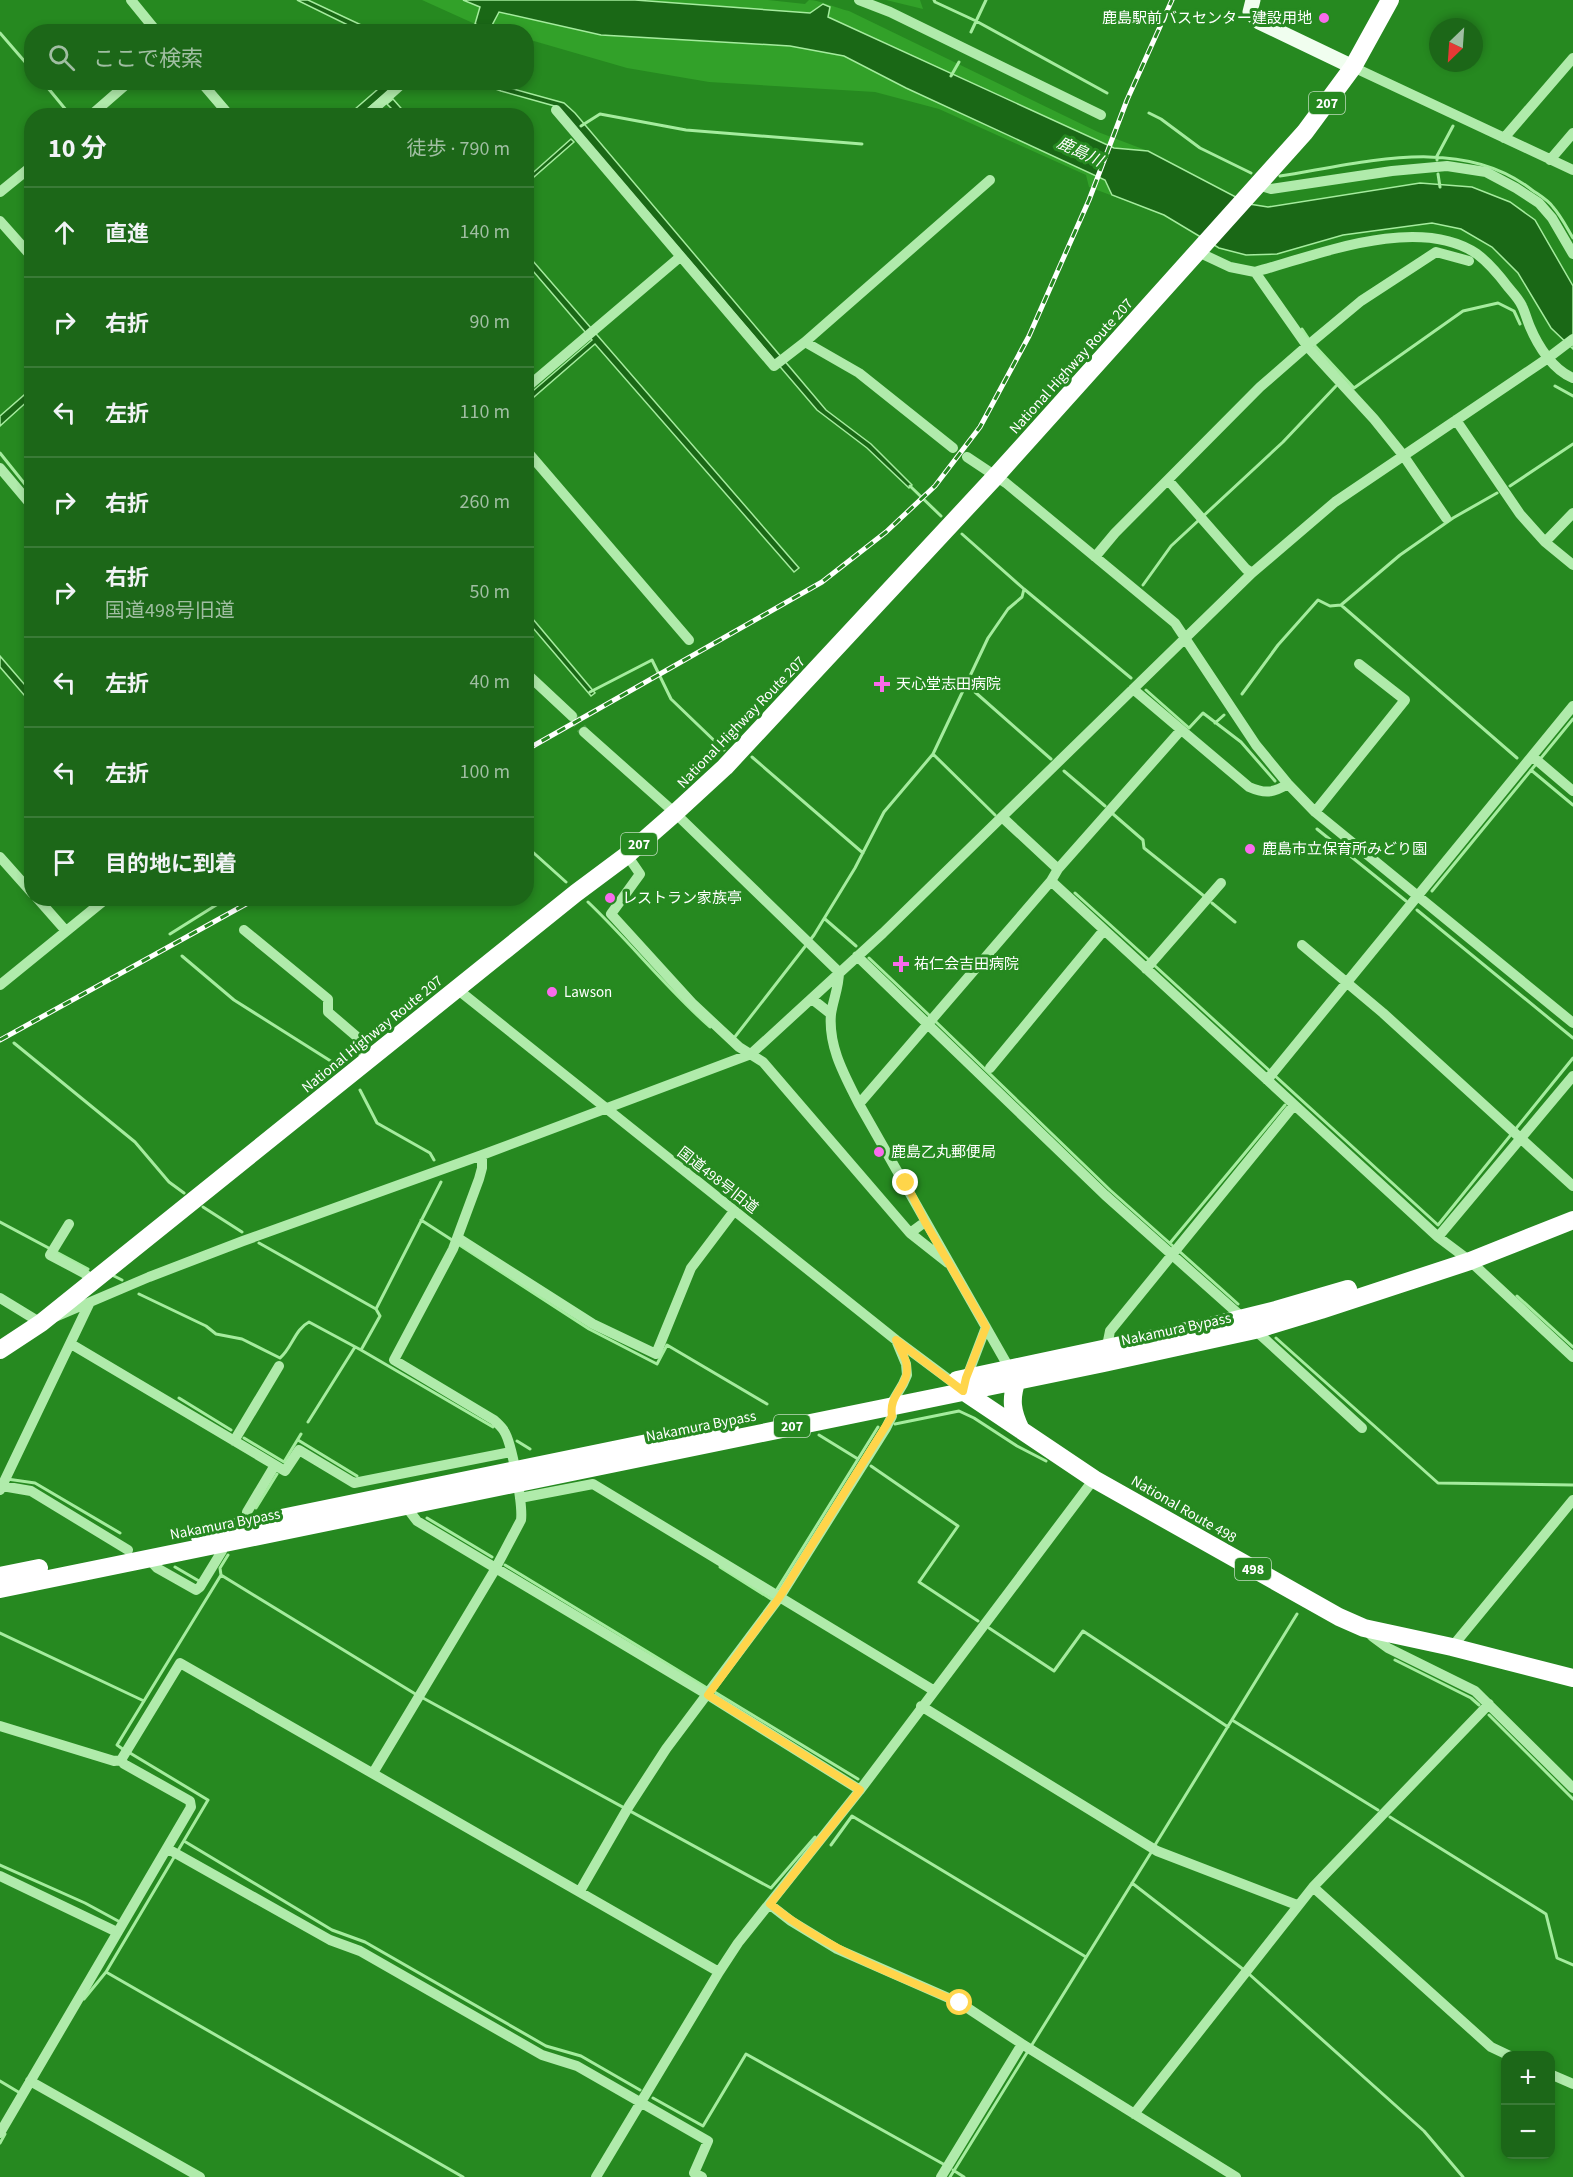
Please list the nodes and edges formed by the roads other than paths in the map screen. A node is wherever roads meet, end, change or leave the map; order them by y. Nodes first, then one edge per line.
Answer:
1 (131, 0) edge
2 (860, 0) edge
3 (1253, 0) edge
4 (1390, 0) edge
5 (150, 24) edge
6 (1573, 58) edge
7 (1353, 67) junction
8 (120, 90) edge
9 (208, 90) edge
10 (395, 90) edge
11 (99, 108) edge
12 (223, 108) edge
13 (375, 108) edge
14 (556, 110) dead end
15 (1101, 116) dead end
16 (1573, 133) edge
17 (1504, 138) junction
18 (1550, 160) junction
19 (1573, 170) edge
20 (24, 172) edge
21 (990, 180) dead end
22 (1254, 190) junction
23 (0, 192) edge
24 (0, 221) edge
25 (24, 248) edge
26 (1198, 252) junction
27 (1573, 254) edge
28 (680, 256) junction
29 (1469, 261) dead end
30 (1255, 272) junction
31 (1573, 339) edge
32 (805, 342) junction
33 (1307, 346) junction
34 (1548, 358) junction
35 (1573, 378) edge
36 (534, 381) edge
37 (1456, 420) junction
38 (953, 448) dead end
39 (1403, 454) junction
40 (967, 458) dead end
41 (534, 459) edge
42 (0, 468) edge
43 (995, 477) junction
44 (1168, 480) junction
45 (24, 496) edge
46 (1573, 513) edge
47 (1446, 518) dead end
48 (1545, 542) junction
49 (1095, 557) junction
50 (1573, 565) edge
51 (1252, 573) junction
52 (1185, 638) junction
53 (688, 640) dead end
54 (1359, 664) dead end
55 (534, 680) edge
56 (1133, 689) junction
57 (1573, 706) edge
58 (572, 716) tunnel mouth
59 (1181, 729) junction
60 (585, 732) tunnel mouth
61 (1533, 757) junction
62 (1288, 784) junction
63 (1573, 791) edge
64 (1315, 812) junction
65 (675, 813) junction
66 (1002, 817) junction
67 (627, 855) junction
68 (0, 857) edge
69 (1058, 868) junction
70 (1051, 880) junction
71 (24, 883) edge
72 (1221, 883) dead end
73 (1418, 896) junction
74 (44, 906) edge
75 (97, 906) edge
76 (244, 930) dead end
77 (1104, 930) junction
78 (66, 931) junction
79 (1302, 945) dead end
80 (857, 956) junction
81 (1146, 969) junction
82 (839, 972) junction
83 (1347, 983) junction
84 (0, 985) edge
85 (457, 989) junction
86 (812, 999) junction
87 (831, 1014) junction
88 (931, 1021) junction
89 (1573, 1023) edge
90 (751, 1054) junction
91 (366, 1061) junction
92 (990, 1068) dead end
93 (1573, 1076) edge
94 (1267, 1080) junction
95 (859, 1104) junction
96 (1294, 1105) junction
97 (605, 1109) junction
98 (1521, 1139) junction
99 (482, 1155) junction
100 (1573, 1186) edge
101 (1573, 1209) edge
102 (734, 1211) junction
103 (1573, 1220) edge
104 (925, 1222) junction
105 (69, 1224) dead end
106 (910, 1233) junction
107 (1438, 1237) junction
108 (458, 1238) junction
109 (1173, 1254) junction
110 (1466, 1258) junction
111 (950, 1265) junction
112 (93, 1281) junction
113 (0, 1298) edge
114 (89, 1304) junction
115 (41, 1323) junction
116 (1249, 1324) junction
117 (986, 1327) junction
118 (896, 1340) junction
119 (71, 1344) junction
120 (0, 1350) edge
121 (1105, 1356) junction
122 (1573, 1357) edge
123 (279, 1366) dead end
124 (1013, 1375) junction
125 (960, 1383) junction
126 (894, 1399) junction
127 (1362, 1428) dead end
128 (1021, 1430) junction
129 (234, 1441) junction
130 (275, 1465) junction
131 (515, 1475) junction
132 (1094, 1479) junction
133 (359, 1482) junction
134 (3, 1483) edge
135 (402, 1499) junction
136 (364, 1500) junction
137 (1573, 1500) edge
138 (247, 1525) junction
139 (223, 1543) junction
140 (128, 1550) junction
141 (148, 1558) junction
142 (495, 1567) junction
143 (0, 1576) edge
144 (0, 1589) edge
145 (776, 1596) junction
146 (1364, 1628) junction
147 (1452, 1647) junction
148 (1573, 1678) edge
149 (933, 1690) junction
150 (710, 1692) junction
151 (1489, 1704) junction
152 (921, 1706) junction
153 (0, 1726) edge
154 (124, 1754) junction
155 (373, 1773) junction
156 (1573, 1788) edge
157 (860, 1790) junction
158 (174, 1852) junction
159 (0, 1876) edge
160 (1313, 1887) junction
161 (580, 1891) junction
162 (770, 1904) junction
163 (1297, 1905) junction
164 (121, 1927) junction
165 (719, 1972) junction
166 (1022, 2044) junction
167 (1501, 2051) edge
168 (1555, 2076) edge
169 (1573, 2084) edge
170 (28, 2088) junction
171 (641, 2102) junction
172 (1134, 2114) junction
173 (0, 2133) edge
174 (945, 2170) edge
175 (1232, 2176) edge
176 (200, 2177) edge
177 (596, 2177) edge
178 (702, 2177) edge

1 - 5 street
2 - 15 street
3 - 7 main road
4 - 7 highway, National Highway Route 207 / 207
6 - 17 street
7 - 17 street
7 - 22 highway, National Highway Route 207 / 207
8 - 11 street
9 - 12 street
10 - 13 street
14 - 28 street
16 - 18 street
17 - 18 street
18 - 19 street
20 - 23 street
21 - 32 street
22 - 26 highway, National Highway Route 207 / 207
22 - 27 street
24 - 25 street
26 - 30 street
26 - 43 highway, National Highway Route 207 / 207
28 - 32 street
28 - 36 street
29 - 33 street
30 - 33 street
30 - 34 street
31 - 34 street
32 - 38 street
33 - 39 street
33 - 44 street
34 - 35 street
34 - 37 street
37 - 39 street
37 - 48 street
39 - 47 street
39 - 51 street
40 - 43 street
41 - 53 street
42 - 45 street
43 - 49 street
43 - 65 highway, National Highway Route 207 / 207
44 - 49 street
44 - 51 street
46 - 48 street
48 - 50 street
49 - 52 street
51 - 52 street
52 - 56 street
52 - 62 street
54 - 64 street
55 - 58 street
56 - 59 street
56 - 66 street
57 - 61 street
59 - 62 street
59 - 69 street
60 - 65 street
61 - 63 street
61 - 73 street
62 - 64 street
64 - 73 street
65 - 67 highway, National Highway Route 207 / 207
65 - 82 street
66 - 69 street
66 - 80 street
67 - 85 highway, National Highway Route 207 / 207
67 - 90 street
68 - 71 street
69 - 70 street
70 - 77 street
70 - 88 street
72 - 81 street
73 - 83 street
73 - 89 street
74 - 78 street
75 - 78 street
76 - 91 street
77 - 81 street
77 - 92 street
78 - 84 street
79 - 83 street
80 - 82 street
80 - 88 street
81 - 94 street
82 - 86 street
82 - 87 street
83 - 94 street
83 - 98 street
85 - 91 highway, National Highway Route 207 / 207
85 - 97 street, 国道498号旧道
86 - 87 street
86 - 90 street
87 - 95 street
88 - 95 street
88 - 109 street
90 - 97 street
90 - 106 street
91 - 112 highway, National Highway Route 207 / 207
93 - 98 street
94 - 96 street
95 - 104 street
96 - 107 street
96 - 109 street
97 - 99 street
97 - 102 street, 国道498号旧道
98 - 100 street
98 - 107 street
99 - 108 street
99 - 114 street
101 - 110 highway, Nakamura Bypass / 207
102 - 108 street
102 - 118 street, 国道498号旧道
103 - 110 highway, Nakamura Bypass / 207
104 - 106 street
104 - 111 street
105 - 112 street
106 - 111 street
107 - 110 street
108 - 131 street
109 - 116 street
109 - 121 street
110 - 116 highway, Nakamura Bypass / 207
110 - 122 street
111 - 117 street
112 - 115 highway, National Highway Route 207 / 207
113 - 115 street
114 - 115 street
114 - 119 street
115 - 120 highway, National Highway Route 207 / 207
116 - 121 highway, Nakamura Bypass / 207
116 - 127 street
117 - 124 street
117 - 125 street
118 - 125 street, 国道498号旧道
118 - 126 street
119 - 129 street
119 - 134 street
121 - 124 highway, Nakamura Bypass / 207
123 - 129 street
124 - 125 highway, Nakamura Bypass / 207
124 - 128 highway
125 - 126 highway, Nakamura Bypass / 207
125 - 128 highway, National Route 498 / 498
126 - 131 highway, Nakamura Bypass / 207
126 - 145 street
128 - 132 highway, National Route 498 / 498
129 - 130 street
130 - 133 street
130 - 138 street
131 - 133 street
131 - 135 highway, Nakamura Bypass / 207
131 - 142 street
131 - 145 street
132 - 146 highway, National Route 498 / 498
132 - 149 street
133 - 136 street
134 - 140 street
135 - 136 highway, Nakamura Bypass / 207
135 - 139 highway, Nakamura Bypass / 207
135 - 142 street
136 - 138 highway, Nakamura Bypass / 207
137 - 147 street
138 - 140 highway, Nakamura Bypass / 207
139 - 141 highway, Nakamura Bypass / 207
139 - 141 street
140 - 143 highway, Nakamura Bypass / 207
141 - 144 highway, Nakamura Bypass / 207
142 - 150 street
142 - 155 street
145 - 149 street
145 - 150 street
146 - 147 highway, National Route 498 / 498
146 - 151 street
147 - 148 highway, National Route 498 / 498
149 - 152 street
150 - 157 street
150 - 161 street
151 - 156 street
151 - 160 street
152 - 157 street
152 - 163 street
153 - 154 street
154 - 155 street
154 - 158 street
155 - 161 street
157 - 162 street
158 - 164 street
158 - 171 street
159 - 164 street
160 - 163 street
160 - 167 street
161 - 165 street
162 - 165 street
162 - 166 street
163 - 172 street
164 - 170 street
165 - 171 street
166 - 172 street
166 - 174 street
168 - 169 street
170 - 173 street
170 - 176 street
171 - 177 street
171 - 178 street
172 - 175 street

